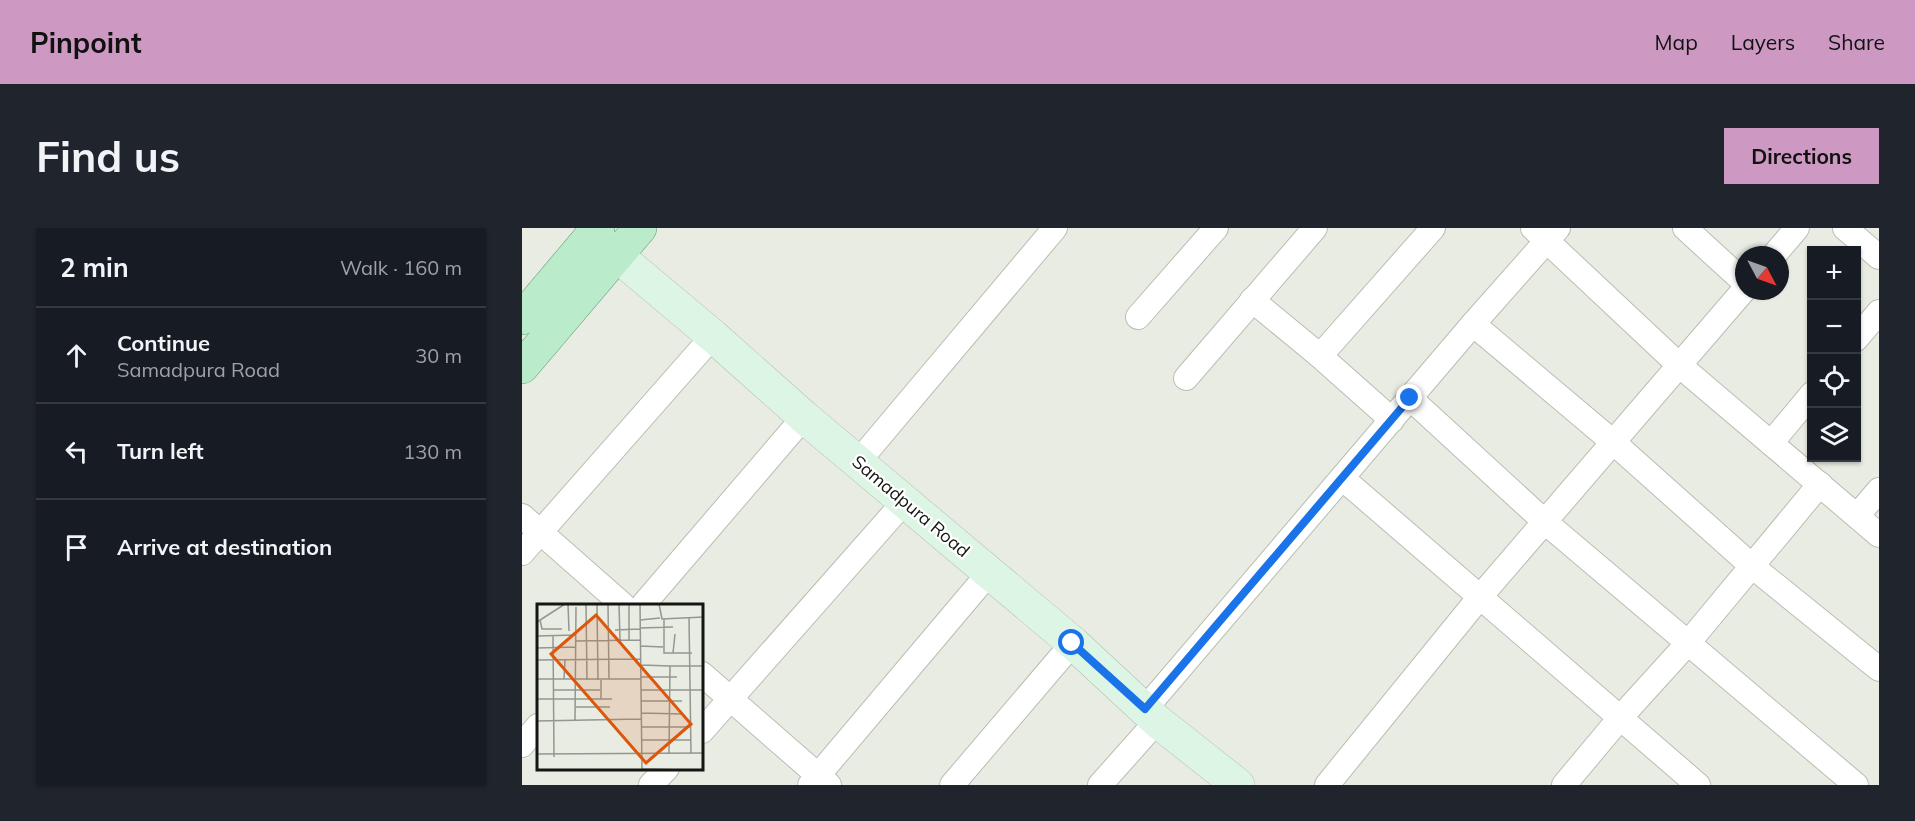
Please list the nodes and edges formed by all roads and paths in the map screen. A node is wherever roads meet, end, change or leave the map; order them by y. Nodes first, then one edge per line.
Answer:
1 (640, 228) edge
2 (1055, 228) edge
3 (1216, 228) edge
4 (1315, 228) edge
5 (1433, 228) edge
6 (1685, 228) edge
7 (1797, 228) edge
8 (1845, 228) edge
9 (1546, 232) edge
10 (598, 236) edge
11 (1782, 246) edge
12 (1879, 256) edge
13 (1735, 274) edge
14 (1251, 300) junction
15 (1735, 300) edge
16 (1879, 312) edge
17 (1138, 317) dead end
18 (522, 318) edge
19 (1473, 324) junction
20 (1861, 334) edge
21 (713, 336) junction
22 (1320, 356) junction
23 (1679, 365) junction
24 (522, 367) edge
25 (1186, 378) dead end
26 (1410, 398) junction
27 (1807, 400) edge
28 (804, 417) junction
29 (1392, 420) junction
30 (1613, 442) junction
31 (1771, 443) junction
32 (858, 462) junction
33 (1342, 478) junction
34 (1820, 484) junction
35 (1879, 490) edge
36 (905, 501) junction
37 (522, 516) edge
38 (1857, 516) junction
39 (1545, 522) junction
40 (540, 532) junction
41 (1879, 535) edge
42 (522, 553) edge
43 (1753, 567) junction
44 (989, 573) junction
45 (1479, 598) junction
46 (622, 604) edge
47 (644, 604) edge
48 (1072, 643) junction
49 (1688, 643) junction
50 (1879, 669) edge
51 (704, 676) edge
52 (732, 700) junction
53 (1151, 715) junction
54 (1620, 718) junction
55 (537, 727) edge
56 (704, 729) edge
57 (522, 745) edge
58 (665, 770) edge
59 (819, 782) edge
60 (651, 785) edge
61 (952, 785) edge
62 (1100, 785) edge
63 (1238, 785) edge
64 (1327, 785) edge
65 (1564, 785) edge
66 (1698, 785) edge
67 (1856, 785) edge

1 - 10 main road
2 - 32 street
3 - 17 street
4 - 14 street
5 - 22 street
6 - 13 street
7 - 11 street
8 - 12 street
9 - 19 street
9 - 23 street
10 - 18 main road
10 - 21 street, Samadpura Road
10 - 24 main road
14 - 22 street
14 - 25 street
15 - 23 street
16 - 20 street
19 - 26 street
19 - 30 street
21 - 28 street, Samadpura Road
21 - 40 street
22 - 29 street
23 - 30 street
23 - 31 street
26 - 29 street
26 - 39 street
27 - 31 street
28 - 32 street, Samadpura Road
28 - 47 street
29 - 33 street
30 - 39 street
30 - 43 street
31 - 34 street
32 - 36 street, Samadpura Road
33 - 45 street
33 - 53 street
34 - 38 street
34 - 43 street
35 - 38 street
36 - 44 street, Samadpura Road
36 - 52 street
37 - 40 street
38 - 41 street
39 - 45 street
39 - 49 street
40 - 42 street
40 - 46 street
43 - 49 street
43 - 50 street
44 - 48 street, Samadpura Road
44 - 59 street
45 - 54 street
45 - 64 street
48 - 53 street, Samadpura Road
48 - 61 street
49 - 54 street
49 - 67 street
51 - 52 street
52 - 56 street
52 - 59 street
53 - 62 street
53 - 63 street, Samadpura Road
54 - 65 street
54 - 66 street
55 - 57 street
58 - 60 street

